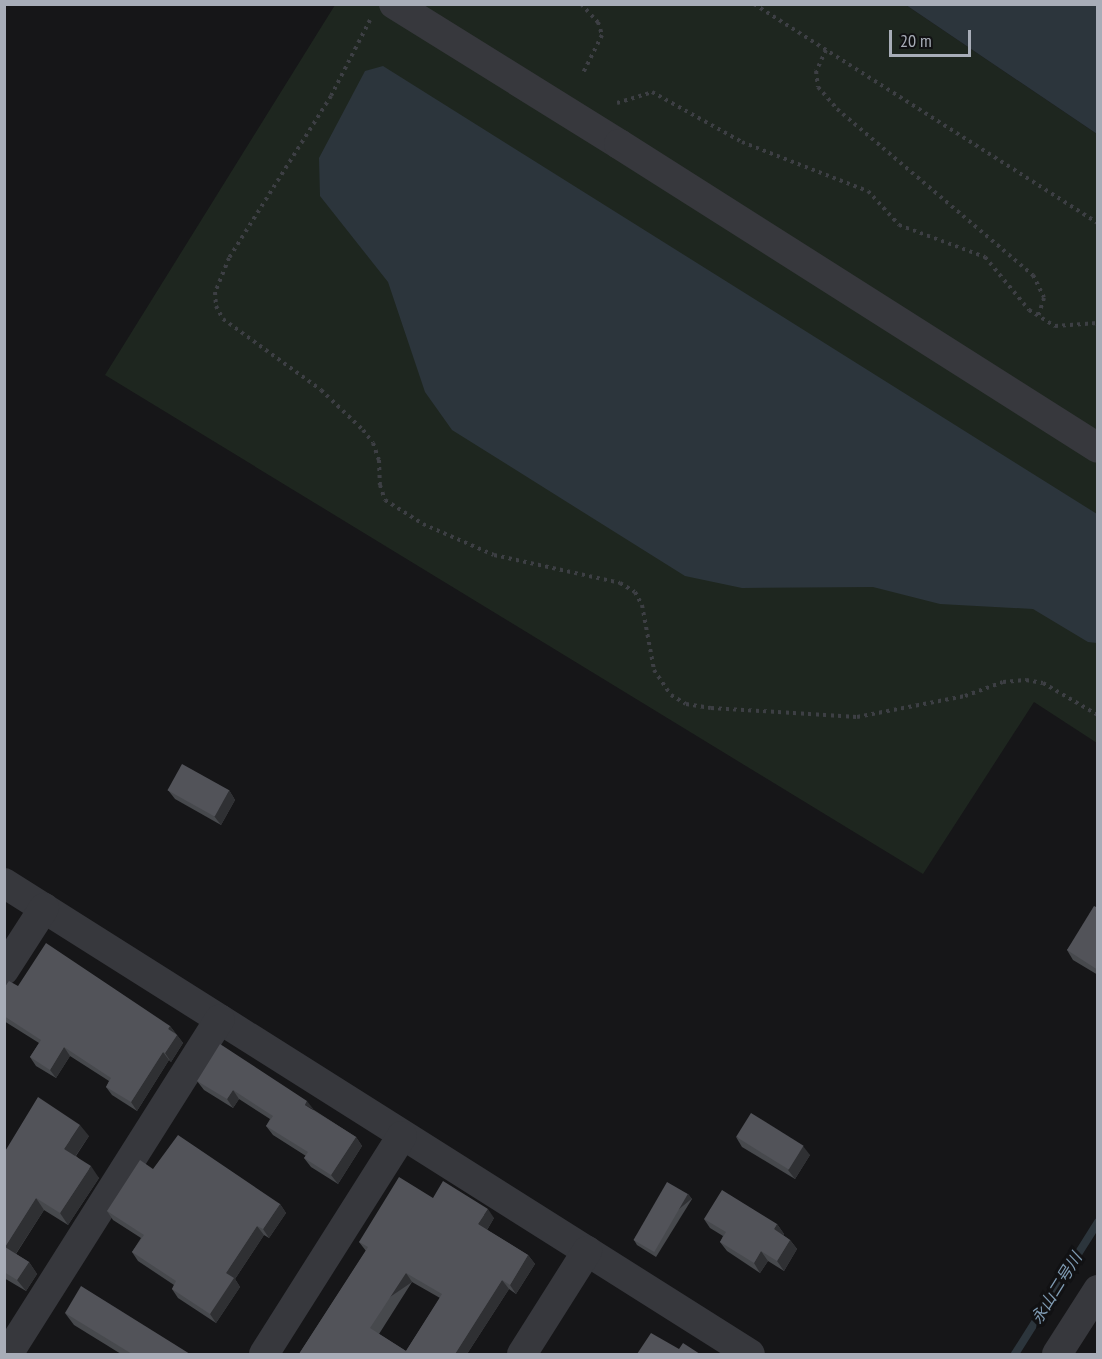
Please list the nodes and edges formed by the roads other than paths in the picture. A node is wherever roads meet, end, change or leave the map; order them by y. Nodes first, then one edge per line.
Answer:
1 (383, 10) edge
2 (1098, 448) edge
3 (4, 883) edge
4 (44, 908) junction
5 (4, 970) edge
6 (220, 1019) junction
7 (402, 1136) junction
8 (587, 1251) junction
9 (1098, 1290) edge
10 (8, 1354) edge
11 (264, 1354) edge
12 (522, 1354) edge
13 (750, 1354) edge
14 (1057, 1354) edge

1 - 2 street
3 - 4 street
4 - 5 street
4 - 6 street
6 - 7 street
6 - 10 street
7 - 8 street
7 - 11 street
8 - 12 street
8 - 13 street
9 - 14 street

